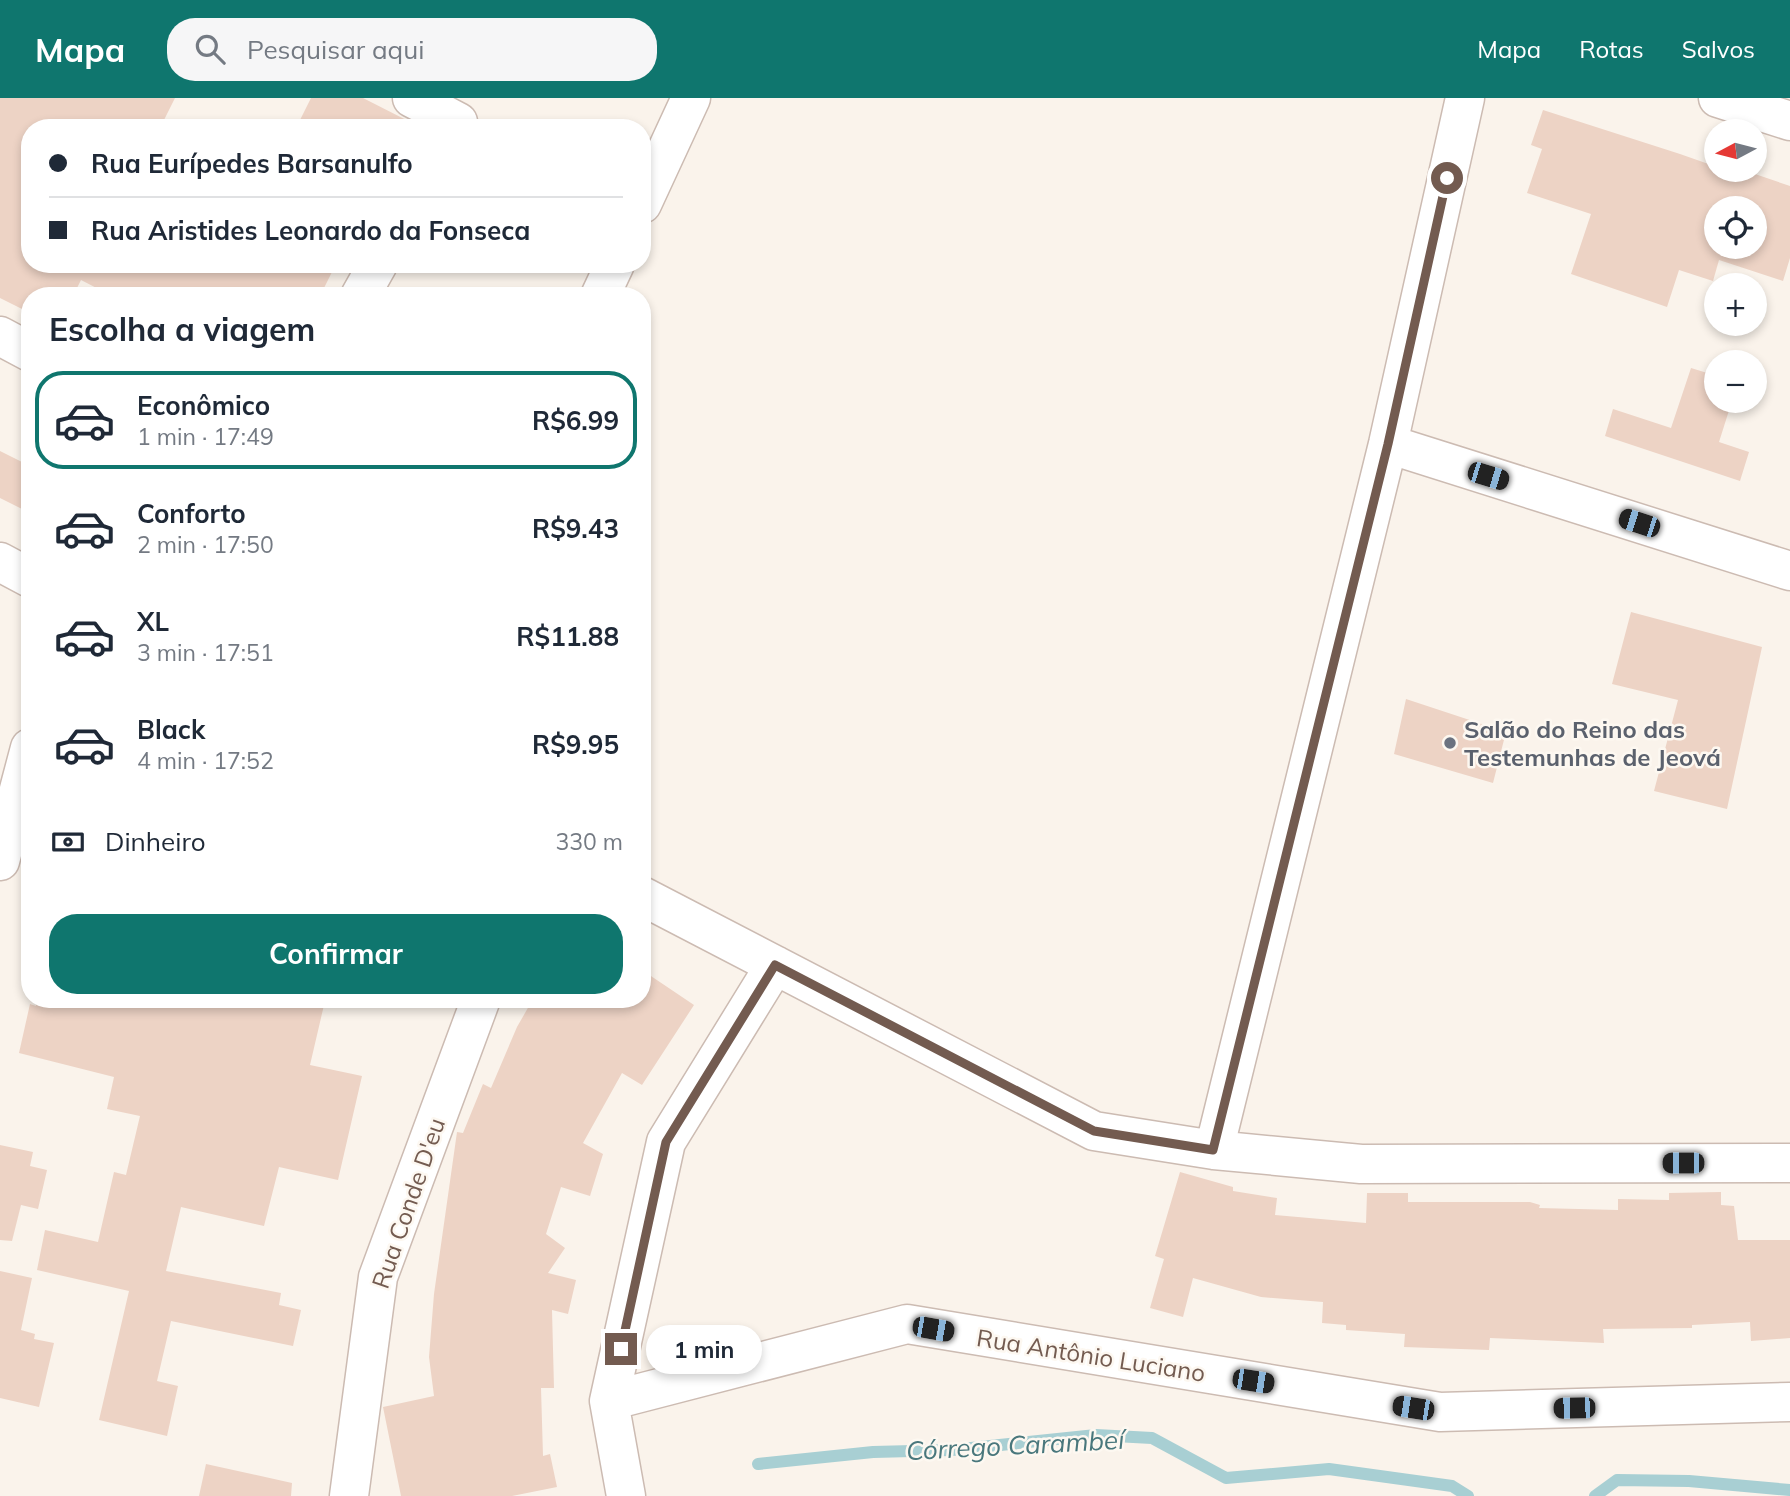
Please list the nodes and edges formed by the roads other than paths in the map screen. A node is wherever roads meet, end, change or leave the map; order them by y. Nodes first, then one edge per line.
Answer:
1 (412, 98) edge
2 (691, 98) edge
3 (1465, 98) edge
4 (1718, 98) edge
5 (462, 116) edge
6 (1790, 121) edge
7 (651, 185) edge
8 (0, 336) edge
9 (21, 347) edge
10 (1388, 444) junction
11 (0, 562) edge
12 (1790, 571) edge
13 (21, 573) edge
14 (21, 782) edge
15 (0, 861) edge
16 (651, 901) edge
17 (775, 965) junction
18 (478, 1008) edge
19 (1213, 1150) junction
20 (1790, 1163) edge
21 (609, 1401) junction
22 (1790, 1402) edge
23 (349, 1496) edge
24 (626, 1496) edge

1 - 5 street
2 - 7 street
3 - 10 street
4 - 6 street
8 - 9 street
10 - 12 street
10 - 19 street
11 - 13 street
14 - 15 street
16 - 17 street
17 - 19 street
17 - 21 street
18 - 23 street, Rua Conde D'eu
19 - 20 street
21 - 22 street, Rua Antônio Luciano
21 - 24 street

